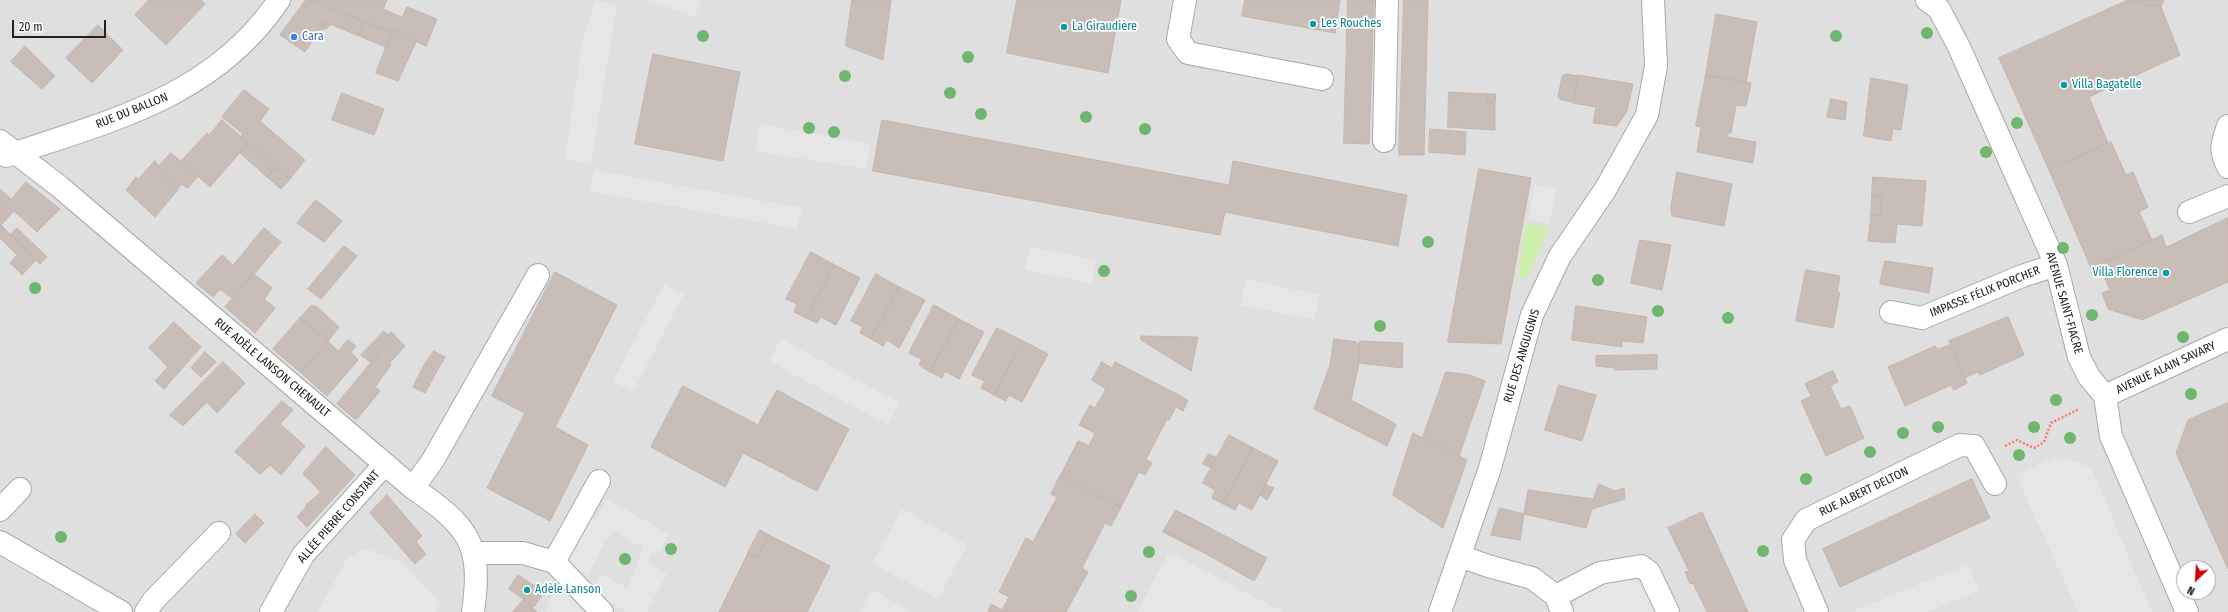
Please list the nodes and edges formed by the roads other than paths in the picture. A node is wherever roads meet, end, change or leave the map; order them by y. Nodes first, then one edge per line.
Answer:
1 (280, 0) edge
2 (1185, 0) edge
3 (1387, 0) edge
4 (1653, 0) edge
5 (1927, 0) edge
6 (1322, 79) dead end
7 (2228, 126) edge
8 (1384, 141) dead end
9 (5, 151) edge
10 (2228, 167) edge
11 (2228, 196) edge
12 (2189, 212) dead end
13 (2056, 265) junction
14 (538, 275) dead end
15 (1891, 312) dead end
16 (2228, 339) edge
17 (2105, 396) junction
18 (385, 464) junction
19 (599, 481) dead end
20 (1995, 484) dead end
21 (413, 488) junction
22 (20, 489) dead end
23 (0, 510) edge
24 (219, 533) dead end
25 (0, 542) edge
26 (474, 553) junction
27 (1460, 556) junction
28 (554, 562) junction
29 (1559, 604) edge
30 (120, 612) edge
31 (146, 612) edge
32 (271, 612) edge
33 (474, 612) edge
34 (602, 612) edge
35 (1440, 612) edge
36 (1668, 612) edge
37 (1817, 612) edge
38 (2188, 612) edge

1 - 9 street, RUE DU BALLON
2 - 6 street
3 - 8 street
4 - 27 street, RUE DES ANGUIGNIS
5 - 13 street, AVENUE SAINT-FIACRE
7 - 10 street
9 - 18 street, RUE ADÈLE LANSON CHENAULT
11 - 12 street
13 - 15 street, IMPASSE FÉLIX PORCHER
13 - 17 street, AVENUE SAINT-FIACRE
14 - 21 street
16 - 17 street, AVENUE ALAIN SAVARY
17 - 38 street
18 - 21 street, RUE ADÈLE LANSON CHENAULT
18 - 32 street, ALLÉE PIERRE CONSTANT
19 - 28 street
20 - 37 street, RUE ALBERT DELTON
21 - 26 street, RUE ADÈLE LANSON CHENAULT
22 - 23 street
24 - 31 street
25 - 30 street
26 - 28 street
26 - 33 street, RUE ADÈLE LANSON CHENAULT
27 - 29 street
27 - 35 street, RUE DES ANGUIGNIS
28 - 34 street
29 - 36 street

